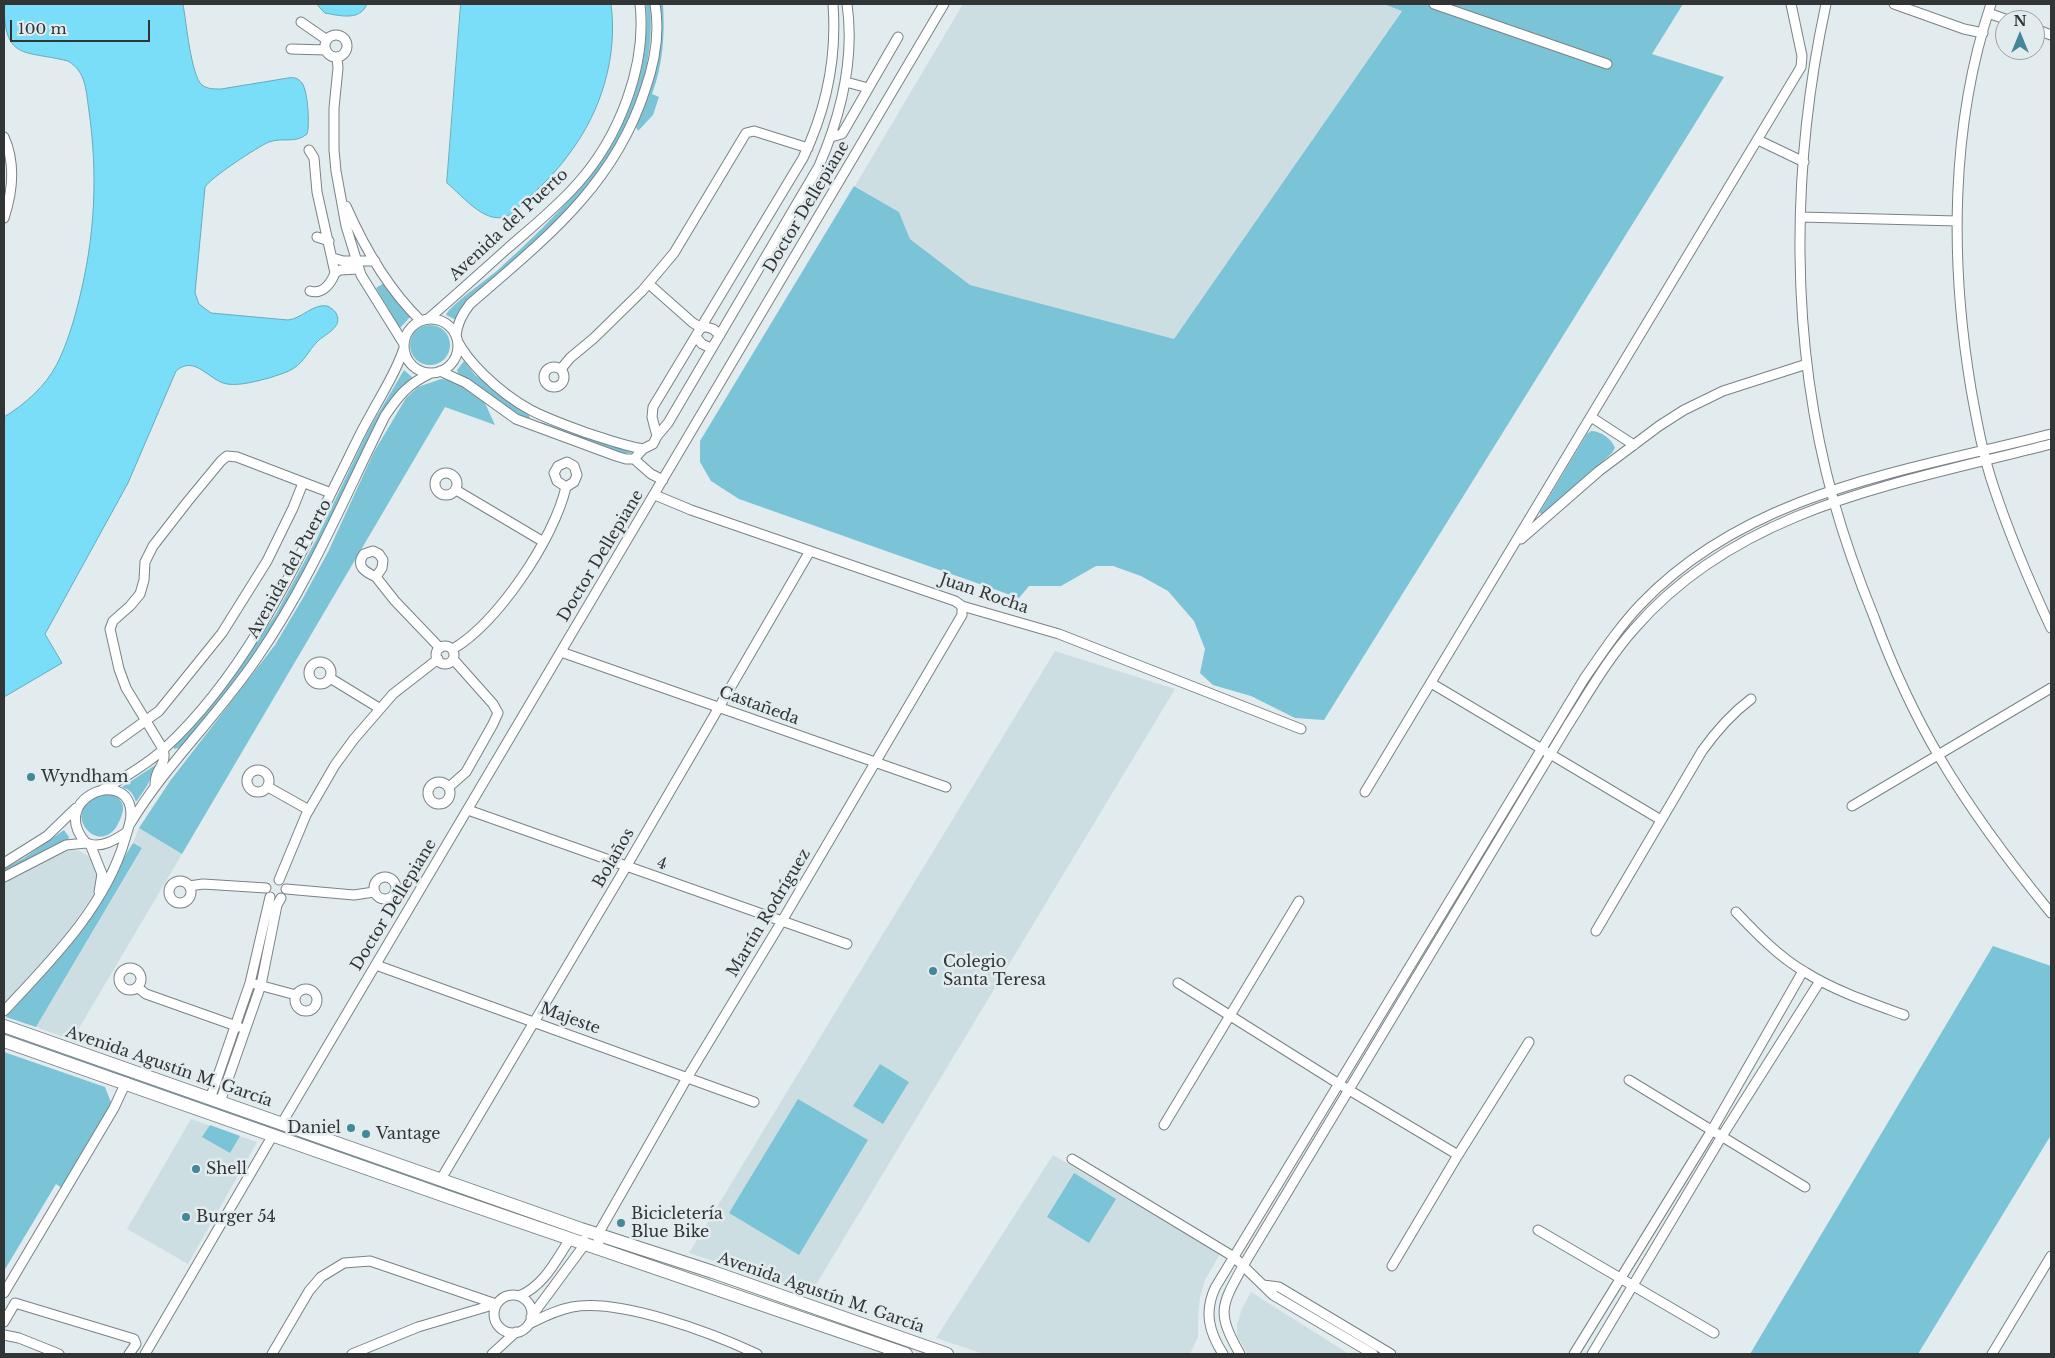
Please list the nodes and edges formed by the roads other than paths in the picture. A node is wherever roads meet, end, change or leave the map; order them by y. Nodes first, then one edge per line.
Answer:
1 (640, 4) edge
2 (655, 4) edge
3 (833, 4) edge
4 (847, 4) edge
5 (944, 4) edge
6 (1434, 4) edge
7 (1791, 4) edge
8 (1826, 4) edge
9 (1894, 4) edge
10 (1991, 4) edge
11 (1988, 13) junction
12 (1995, 15) edge
13 (301, 22) dead end
14 (1983, 33) junction
15 (898, 37) dead end
16 (1798, 38) junction
17 (327, 40) junction
18 (1819, 40) junction
19 (291, 49) dead end
20 (326, 50) junction
21 (337, 57) junction
22 (1607, 64) dead end
23 (1794, 80) junction
24 (846, 82) junction
25 (1812, 86) junction
26 (868, 88) junction
27 (4, 137) edge
28 (1758, 140) junction
29 (829, 141) junction
30 (808, 147) junction
31 (310, 150) dead end
32 (821, 161) junction
33 (1804, 162) junction
34 (339, 192) junction
35 (1801, 217) junction
36 (4, 218) edge
37 (1957, 221) junction
38 (317, 236) dead end
39 (328, 241) junction
40 (333, 258) junction
41 (375, 261) junction
42 (357, 265) junction
43 (335, 272) junction
44 (649, 284) junction
45 (310, 291) dead end
46 (425, 320) junction
47 (702, 327) junction
48 (720, 335) junction
49 (696, 337) junction
50 (457, 339) junction
51 (404, 346) junction
52 (712, 348) junction
53 (1807, 364) junction
54 (561, 369) dead end
55 (436, 372) junction
56 (535, 413) junction
57 (1591, 417) junction
58 (530, 426) junction
59 (2051, 434) edge
60 (657, 436) junction
61 (2051, 444) edge
62 (1634, 445) junction
63 (643, 449) junction
64 (1984, 451) junction
65 (634, 459) junction
66 (1987, 461) junction
67 (663, 480) junction
68 (303, 483) junction
69 (566, 487) dead end
70 (456, 490) dead end
71 (1831, 490) junction
72 (331, 492) junction
73 (654, 495) junction
74 (1834, 503) junction
75 (542, 541) junction
76 (1515, 544) junction
77 (810, 551) junction
78 (376, 577) dead end
79 (962, 606) junction
80 (2051, 628) edge
81 (440, 648) junction
82 (453, 649) junction
83 (561, 652) junction
84 (438, 660) junction
85 (453, 660) junction
86 (330, 678) dead end
87 (1431, 683) junction
88 (2051, 688) edge
89 (1751, 699) dead end
90 (379, 708) junction
91 (720, 708) junction
92 (145, 722) junction
93 (1301, 729) dead end
94 (116, 742) dead end
95 (164, 749) junction
96 (1541, 749) junction
97 (1550, 755) junction
98 (1939, 756) junction
99 (874, 763) junction
100 (155, 786) junction
101 (268, 787) dead end
102 (449, 787) dead end
103 (946, 787) dead end
104 (102, 790) junction
105 (1365, 792) dead end
106 (78, 806) junction
107 (1852, 806) dead end
108 (309, 810) junction
109 (468, 810) junction
110 (1661, 820) junction
111 (129, 828) junction
112 (88, 843) junction
113 (4, 863) edge
114 (626, 867) junction
115 (4, 877) edge
116 (279, 880) junction
117 (189, 886) dead end
118 (266, 888) junction
119 (286, 889) junction
120 (374, 892) dead end
121 (98, 896) junction
122 (270, 897) junction
123 (281, 898) junction
124 (1299, 901) dead end
125 (1736, 912) dead end
126 (2051, 913) edge
127 (1441, 915) junction
128 (1451, 920) junction
129 (782, 922) junction
130 (1596, 931) dead end
131 (847, 944) dead end
132 (376, 965) junction
133 (1803, 972) junction
134 (1820, 981) junction
135 (250, 983) junction
136 (1178, 983) dead end
137 (261, 985) junction
138 (137, 987) dead end
139 (296, 995) dead end
140 (4, 1011) edge
141 (1904, 1015) dead end
142 (1230, 1016) junction
143 (535, 1022) junction
144 (4, 1026) edge
145 (236, 1026) junction
146 (246, 1029) junction
147 (4, 1041) edge
148 (1529, 1042) dead end
149 (687, 1078) junction
150 (1629, 1080) dead end
151 (126, 1082) junction
152 (1339, 1084) junction
153 (1349, 1089) junction
154 (215, 1101) junction
155 (754, 1102) dead end
156 (282, 1123) junction
157 (1164, 1125) dead end
158 (1712, 1130) junction
159 (273, 1135) junction
160 (1722, 1136) junction
161 (1458, 1155) junction
162 (1072, 1159) dead end
163 (441, 1179) junction
164 (1805, 1187) dead end
165 (581, 1229) junction
166 (1538, 1230) dead end
167 (598, 1234) junction
168 (570, 1239) junction
169 (585, 1244) junction
170 (600, 1249) junction
171 (2051, 1256) edge
172 (1234, 1257) junction
173 (556, 1260) junction
174 (1243, 1266) junction
175 (1392, 1266) dead end
176 (568, 1267) junction
177 (1621, 1279) junction
178 (1262, 1284) junction
179 (1632, 1286) junction
180 (4, 1293) edge
181 (466, 1293) junction
182 (519, 1296) junction
183 (496, 1304) junction
184 (464, 1313) junction
185 (530, 1321) junction
186 (4, 1322) edge
187 (1226, 1326) junction
188 (1210, 1330) junction
189 (516, 1332) junction
190 (1714, 1333) dead end
191 (4, 1335) edge
192 (1229, 1335) junction
193 (1214, 1340) junction
194 (59, 1354) edge
195 (129, 1354) edge
196 (145, 1354) edge
197 (272, 1354) edge
198 (352, 1354) edge
199 (492, 1354) edge
200 (757, 1354) edge
201 (906, 1354) edge
202 (947, 1354) edge
203 (1223, 1354) edge
204 (1240, 1354) edge
205 (1373, 1354) edge
206 (1391, 1354) edge
207 (1574, 1354) edge
208 (1592, 1354) edge
209 (1992, 1354) edge

1 - 46 street, Avenida del Puerto
2 - 50 street, Avenida del Puerto
3 - 30 street
4 - 24 street
5 - 67 street, Doctor Dellepiane
6 - 22 street
7 - 16 street
8 - 18 street
9 - 14 street
10 - 11 street
11 - 12 street
11 - 14 street
13 - 17 street
14 - 37 street
15 - 26 street
16 - 18 street
16 - 23 street
17 - 20 street
17 - 21 street
18 - 25 street
19 - 20 street
20 - 21 street
21 - 34 street
23 - 25 street
23 - 28 street
24 - 26 street
24 - 29 street
25 - 33 street
26 - 29 street
27 - 36 street
28 - 33 street
28 - 57 street
29 - 30 street
29 - 32 street
30 - 32 street
30 - 44 street
30 - 47 street
31 - 39 street
32 - 48 street
33 - 35 street
34 - 41 street
34 - 42 street
35 - 37 street
35 - 53 street
37 - 64 street
38 - 39 street
39 - 40 street
40 - 42 street
40 - 43 street
41 - 42 street
41 - 46 street
42 - 43 street
42 - 51 street
43 - 45 street
44 - 47 street
44 - 54 street
46 - 50 street
46 - 51 street
47 - 48 street
47 - 49 street
48 - 52 street
49 - 52 street
49 - 60 street
50 - 55 street
50 - 56 street
51 - 55 street
51 - 72 street, Avenida del Puerto
52 - 60 street
53 - 62 street
53 - 71 street
55 - 58 street
55 - 100 street, Avenida del Puerto
56 - 58 street
56 - 63 street
57 - 62 street
57 - 76 street
58 - 65 street
59 - 64 street
60 - 63 street
61 - 66 street
62 - 76 street
63 - 65 street
64 - 66 street
64 - 71 street
65 - 67 street
66 - 74 street
66 - 80 street
67 - 73 street, Doctor Dellepiane
68 - 72 street
68 - 92 street
68 - 92 street
69 - 75 street
70 - 75 street
71 - 74 street
71 - 96 street
72 - 95 street, Avenida del Puerto
73 - 77 street, Juan Rocha
73 - 83 street, Doctor Dellepiane
74 - 97 street
74 - 98 street
75 - 82 street
76 - 87 street
77 - 79 street, Juan Rocha
77 - 91 street, Bolaños
78 - 81 street
79 - 93 street, Juan Rocha
79 - 99 street, Martín Rodríguez
81 - 82 street
81 - 84 street
82 - 85 street
83 - 91 street, Castañeda
83 - 109 street, Doctor Dellepiane
84 - 85 street
84 - 90 street
85 - 102 street
86 - 90 street
87 - 96 street
87 - 105 street
88 - 98 street
89 - 110 street
90 - 108 street
91 - 99 street, Castañeda
91 - 114 street, Bolaños
92 - 94 street
92 - 95 street
95 - 100 street
95 - 104 street, Avenida del Puerto
96 - 97 street
96 - 127 street
97 - 110 street
97 - 128 street
98 - 107 street
98 - 126 street
99 - 103 street, Castañeda
99 - 129 street, Martín Rodríguez
100 - 111 street, Avenida del Puerto
101 - 108 street
104 - 106 street
104 - 111 street
106 - 112 street
106 - 113 street
108 - 116 street
109 - 114 street, 4
109 - 132 street, Doctor Dellepiane
110 - 130 street
111 - 112 street
111 - 121 street
112 - 115 street
112 - 121 street
114 - 129 street, 4
114 - 143 street, Bolaños
116 - 118 street
116 - 119 street
117 - 118 street
118 - 122 street
119 - 120 street
119 - 123 street
121 - 140 street
122 - 123 street
122 - 135 street
123 - 137 street
124 - 142 street
125 - 133 street
127 - 128 street
127 - 152 street
128 - 153 street
129 - 131 street, 4
129 - 149 street, Martín Rodríguez
132 - 143 street, Majeste
132 - 156 street, Doctor Dellepiane
133 - 134 street
133 - 158 street
134 - 141 street
134 - 160 street
135 - 137 street
135 - 145 street
136 - 142 street
137 - 139 street
137 - 146 street
138 - 145 street
142 - 152 street
142 - 157 street
143 - 149 street, Majeste
143 - 163 street, Bolaños
144 - 154 main road, Avenida Agustín M. García
145 - 146 street
145 - 154 street
146 - 154 street
147 - 151 main road, Avenida Agustín M. García
148 - 161 street
149 - 155 street, Majeste
149 - 167 street, Martín Rodríguez
150 - 158 street
151 - 159 main road, Avenida Agustín M. García
151 - 180 street
152 - 153 street
152 - 172 street
153 - 161 street
153 - 174 street
154 - 156 main road, Avenida Agustín M. García
156 - 163 main road, Avenida Agustín M. García
158 - 160 street
158 - 177 street
159 - 168 main road, Avenida Agustín M. García
159 - 196 street
160 - 164 street
160 - 179 street
161 - 175 street
162 - 172 street
163 - 165 main road, Avenida Agustín M. García
165 - 167 main road, Avenida Agustín M. García
165 - 169 street
166 - 177 street
167 - 170 street
167 - 202 main road, Avenida Agustín M. García
168 - 169 main road, Avenida Agustín M. García
168 - 173 street
169 - 170 main road, Avenida Agustín M. García
169 - 176 street
170 - 201 main road, Avenida Agustín M. García
171 - 209 street
172 - 174 street
172 - 188 street
173 - 176 street
173 - 182 street
174 - 178 street
174 - 187 street
176 - 185 street
177 - 179 street
177 - 207 street
178 - 205 street
178 - 206 street
179 - 190 street
179 - 208 street
181 - 183 street
181 - 184 street
181 - 197 street
182 - 183 street
182 - 185 street
183 - 184 street
183 - 189 street
184 - 198 street
185 - 189 street
185 - 200 street
186 - 195 street
187 - 188 street
187 - 192 street
188 - 193 street
189 - 199 street
191 - 194 street
192 - 193 street
192 - 204 street
193 - 203 street

